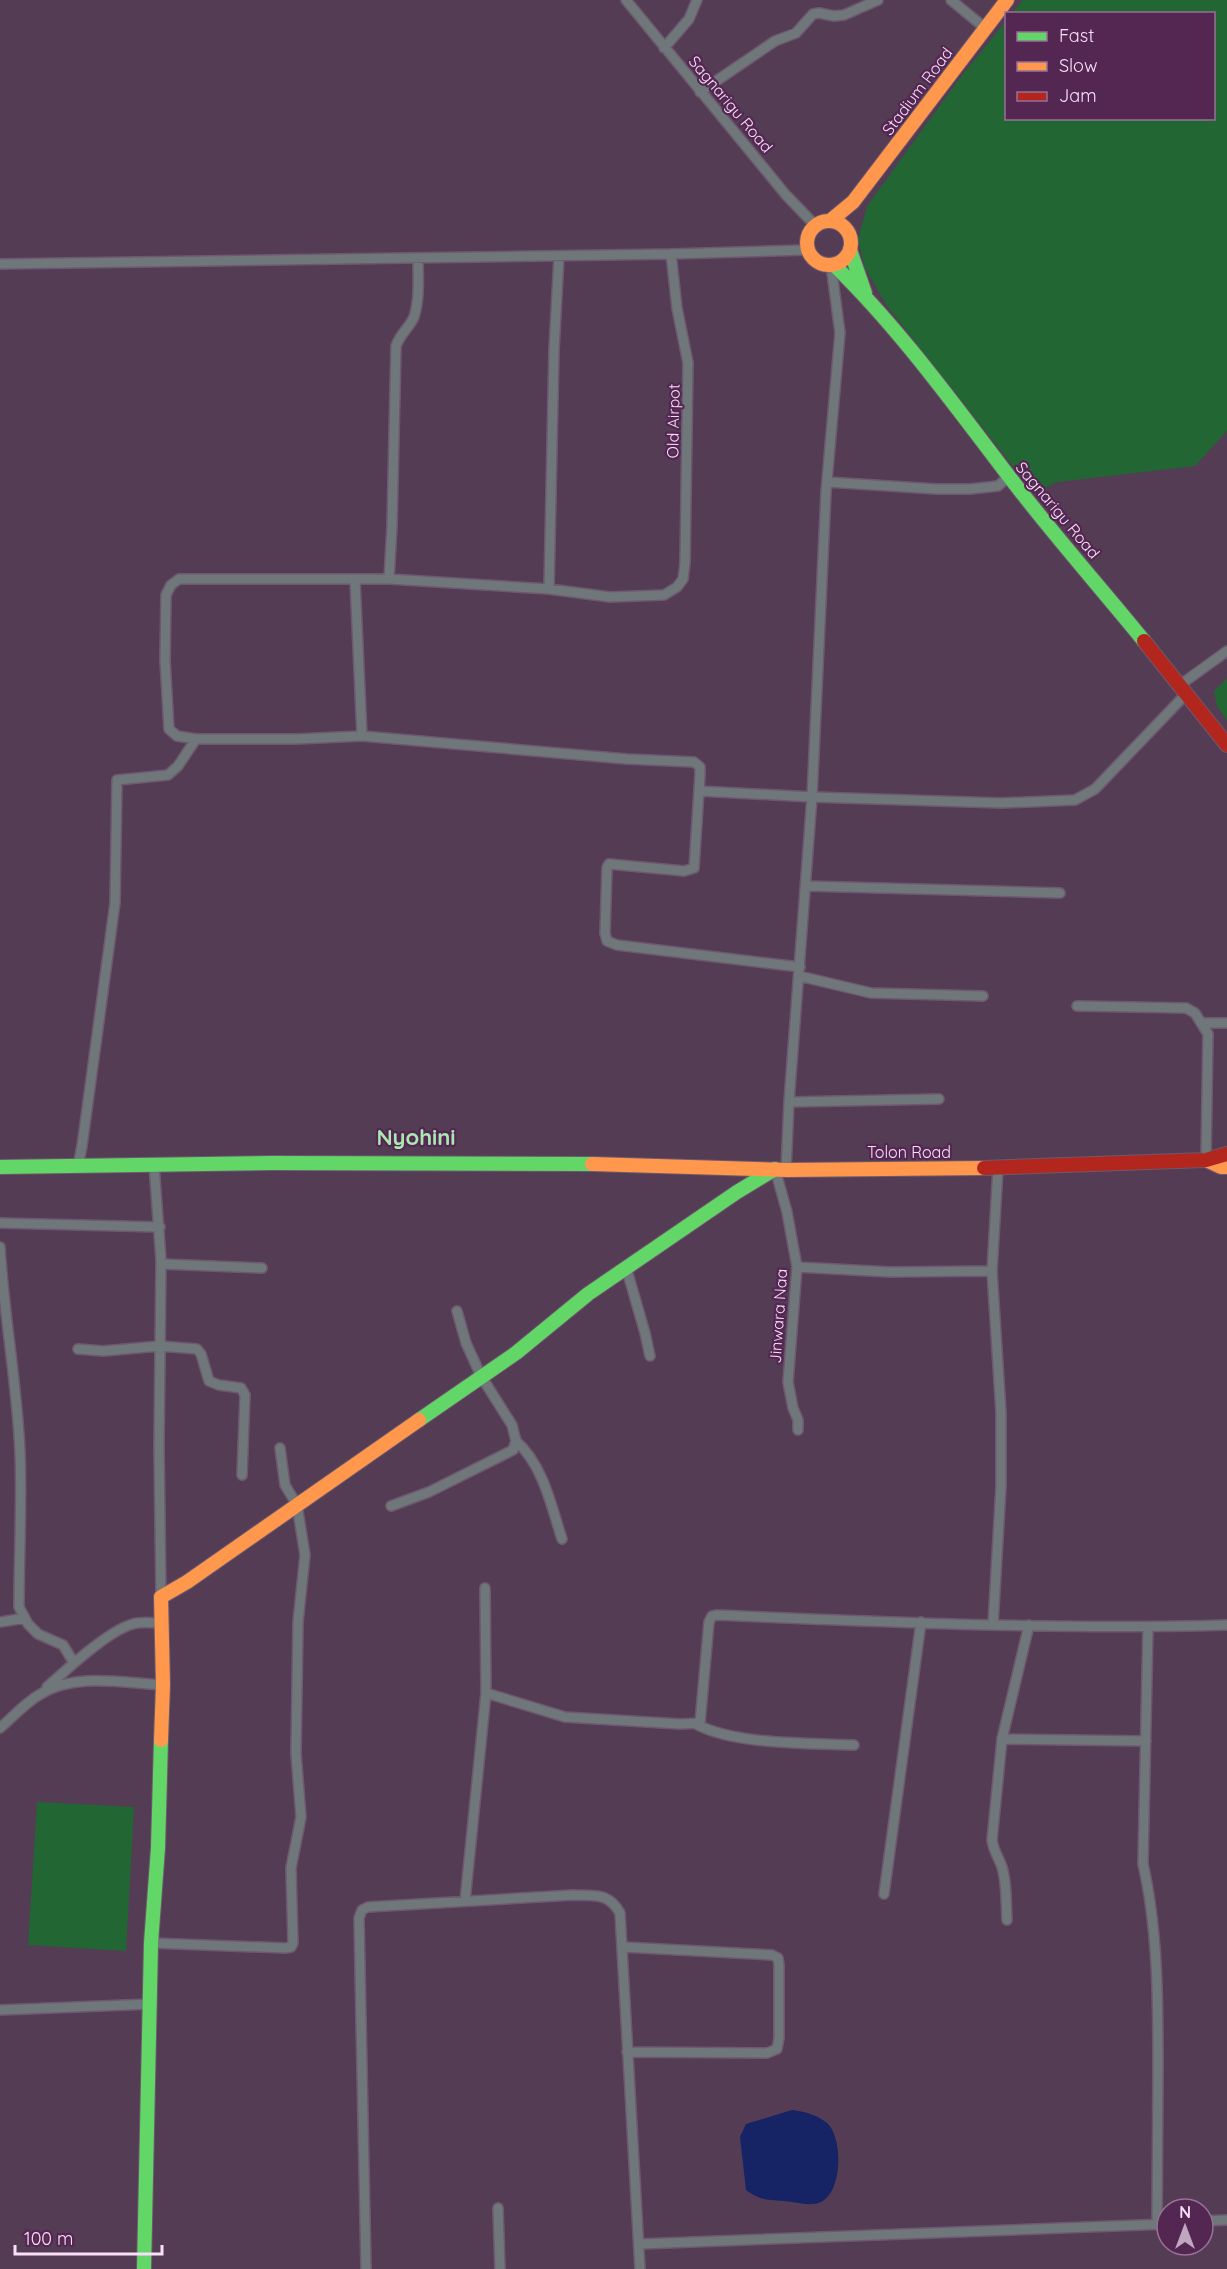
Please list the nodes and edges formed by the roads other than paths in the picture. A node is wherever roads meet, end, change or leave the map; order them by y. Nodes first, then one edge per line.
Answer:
1 (626, 0) edge
2 (697, 0) edge
3 (878, 0) edge
4 (951, 0) edge
5 (1008, 0) edge
6 (986, 28) junction
7 (664, 48) junction
8 (700, 92) junction
9 (853, 202) junction
10 (830, 221) junction
11 (815, 225) junction
12 (849, 233) junction
13 (807, 250) junction
14 (850, 250) junction
15 (671, 254) junction
16 (559, 256) junction
17 (418, 258) junction
18 (0, 264) edge
19 (832, 265) junction
20 (866, 295) junction
21 (1009, 476) junction
22 (827, 482) junction
23 (389, 579) junction
24 (356, 580) junction
25 (549, 589) junction
26 (1227, 651) edge
27 (1184, 689) junction
28 (362, 736) junction
29 (196, 740) junction
30 (1227, 745) edge
31 (699, 790) junction
32 (813, 797) junction
33 (806, 886) junction
34 (1060, 893) dead end
35 (800, 972) junction
36 (983, 996) dead end
37 (1077, 1006) dead end
38 (1203, 1023) junction
39 (1227, 1023) edge
40 (939, 1099) dead end
41 (789, 1102) junction
42 (1227, 1154) edge
43 (1206, 1160) junction
44 (154, 1165) junction
45 (78, 1166) junction
46 (0, 1167) edge
47 (1227, 1167) edge
48 (998, 1168) junction
49 (781, 1169) junction
50 (0, 1223) edge
51 (160, 1227) junction
52 (0, 1247) edge
53 (161, 1264) junction
54 (797, 1267) junction
55 (262, 1268) dead end
56 (626, 1268) junction
57 (992, 1271) junction
58 (456, 1311) dead end
59 (160, 1346) junction
60 (78, 1349) dead end
61 (650, 1356) dead end
62 (481, 1376) junction
63 (798, 1430) dead end
64 (516, 1441) junction
65 (280, 1448) dead end
66 (242, 1475) dead end
67 (297, 1505) junction
68 (391, 1506) dead end
69 (562, 1539) dead end
70 (485, 1588) dead end
71 (161, 1597) junction
72 (25, 1618) junction
73 (0, 1622) edge
74 (921, 1622) junction
75 (161, 1623) junction
76 (993, 1625) junction
77 (1029, 1625) junction
78 (1227, 1625) edge
79 (1148, 1627) junction
80 (74, 1663) junction
81 (162, 1685) junction
82 (486, 1693) junction
83 (38, 1695) junction
84 (696, 1724) junction
85 (0, 1728) edge
86 (1002, 1739) junction
87 (1146, 1741) junction
88 (854, 1745) dead end
89 (884, 1894) dead end
90 (465, 1901) junction
91 (1007, 1920) dead end
92 (151, 1943) junction
93 (623, 1947) junction
94 (151, 2004) junction
95 (0, 2010) edge
96 (627, 2052) junction
97 (1161, 2197) edge
98 (498, 2208) dead end
99 (1155, 2225) edge
100 (640, 2244) junction
101 (144, 2269) edge
102 (366, 2269) edge
103 (500, 2269) edge
104 (640, 2269) edge

1 - 7 street, Sagnarigu Road
2 - 7 street
3 - 8 street
4 - 6 street
5 - 6 main road, Stadium Road
6 - 9 main road, Stadium Road
7 - 8 street, Sagnarigu Road
8 - 11 street, Sagnarigu Road
9 - 10 main road, Stadium Road
9 - 12 main road
10 - 11 main road
10 - 12 main road
11 - 13 main road
12 - 14 main road
13 - 15 street
13 - 19 main road
14 - 19 main road
14 - 20 main road, Sagnarigu Road
15 - 16 street
15 - 25 street, Old Airpot
16 - 17 street
16 - 25 street
17 - 18 street
17 - 23 street
19 - 20 main road, Sagnarigu Road
19 - 22 street, Jinwara Naa
20 - 21 main road, Sagnarigu Road
21 - 22 street
21 - 27 main road, Sagnarigu Road
22 - 32 street, Jinwara Naa
23 - 24 street
23 - 25 street
24 - 28 street
24 - 29 street
26 - 27 street
27 - 30 main road, Sagnarigu Road
27 - 32 street
28 - 29 street
28 - 31 street
29 - 45 street
31 - 32 street
31 - 35 street
32 - 33 street, Jinwara Naa
33 - 34 street
33 - 35 street, Jinwara Naa
35 - 36 street
35 - 41 street, Jinwara Naa
37 - 38 street
38 - 39 street
38 - 43 street
40 - 41 street
41 - 49 street, Jinwara Naa
42 - 43 main road
43 - 47 main road
43 - 48 main road, Tolon Road
44 - 45 main road, Tolon Road
44 - 49 main road, Tolon Road
44 - 51 street
45 - 46 main road, Tolon Road
48 - 49 main road, Tolon Road
48 - 57 street
49 - 54 street, Jinwara Naa
49 - 56 main road
50 - 51 street
51 - 53 street
52 - 72 street
53 - 55 street
53 - 59 street
54 - 57 street
54 - 63 street, Jinwara Naa
56 - 61 street
56 - 62 main road
57 - 76 street
58 - 62 street
59 - 60 street
59 - 66 street
59 - 71 street
62 - 64 street
62 - 67 main road
64 - 68 street
64 - 69 street
65 - 67 street
67 - 71 main road
67 - 92 street
70 - 82 street
71 - 75 main road
72 - 73 street
72 - 80 street
74 - 76 street
74 - 84 street
74 - 89 street
75 - 80 street
75 - 81 main road
76 - 77 street
77 - 79 street
77 - 86 street
78 - 79 street
79 - 87 street
80 - 83 street
81 - 83 street
81 - 92 main road
82 - 84 street
82 - 90 street
83 - 85 street
84 - 88 street
86 - 87 street
86 - 91 street
87 - 97 street
90 - 93 street
90 - 102 street
92 - 94 main road
93 - 96 street
93 - 96 street
94 - 95 street
94 - 101 main road
96 - 100 street
98 - 103 street
99 - 100 street
100 - 104 street

